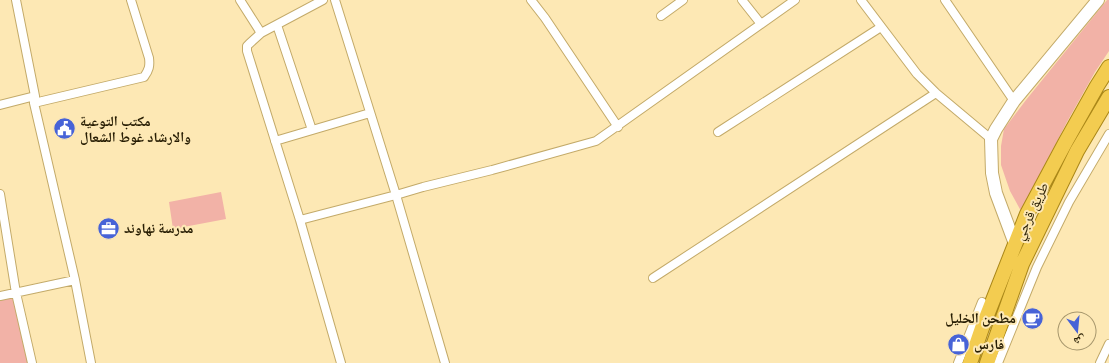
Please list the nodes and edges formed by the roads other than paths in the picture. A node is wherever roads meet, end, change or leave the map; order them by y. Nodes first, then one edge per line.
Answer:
1 (16, 0) edge
2 (131, 0) edge
3 (240, 0) edge
4 (323, 0) edge
5 (334, 0) edge
6 (531, 0) edge
7 (683, 0) edge
8 (742, 0) edge
9 (795, 0) edge
10 (861, 0) edge
11 (1098, 0) edge
12 (950, 2) edge
13 (661, 16) dead end
14 (761, 24) junction
15 (277, 25) junction
16 (881, 28) junction
17 (261, 33) junction
18 (1109, 67) edge
19 (936, 92) junction
20 (1109, 97) edge
21 (35, 100) junction
22 (1014, 101) junction
23 (0, 105) edge
24 (370, 113) junction
25 (618, 127) junction
26 (312, 130) junction
27 (718, 132) dead end
28 (1109, 134) edge
29 (991, 139) junction
30 (275, 140) junction
31 (0, 194) edge
32 (396, 195) junction
33 (300, 220) junction
34 (1015, 244) junction
35 (653, 278) dead end
36 (75, 280) junction
37 (16, 292) junction
38 (0, 296) edge
39 (982, 302) dead end
40 (1109, 344) edge
41 (32, 363) edge
42 (91, 363) edge
43 (341, 363) edge
44 (445, 363) edge
45 (958, 363) edge
46 (970, 363) edge
47 (987, 363) edge
48 (998, 363) edge
49 (1100, 363) edge

1 - 21 street
2 - 21 street
3 - 17 street
4 - 15 street
5 - 24 street
6 - 25 street
7 - 13 street
8 - 14 street
9 - 14 street
10 - 16 street
11 - 22 main road
12 - 22 street
14 - 25 street
15 - 17 street
15 - 26 street
16 - 19 street
16 - 27 street
17 - 30 street
18 - 34 highway, طريق قرجي
19 - 29 street
19 - 35 street
20 - 47 highway, طريق قرجي
21 - 23 street
21 - 36 street
22 - 29 main road
24 - 26 street
24 - 32 street
25 - 32 street
26 - 30 street
28 - 48 street
29 - 34 main road
30 - 33 street
31 - 37 street
32 - 33 street
32 - 44 street
33 - 43 street
34 - 46 highway, طريق قرجي
36 - 37 street
36 - 42 street
37 - 38 street
37 - 41 street
39 - 45 street
40 - 49 street

